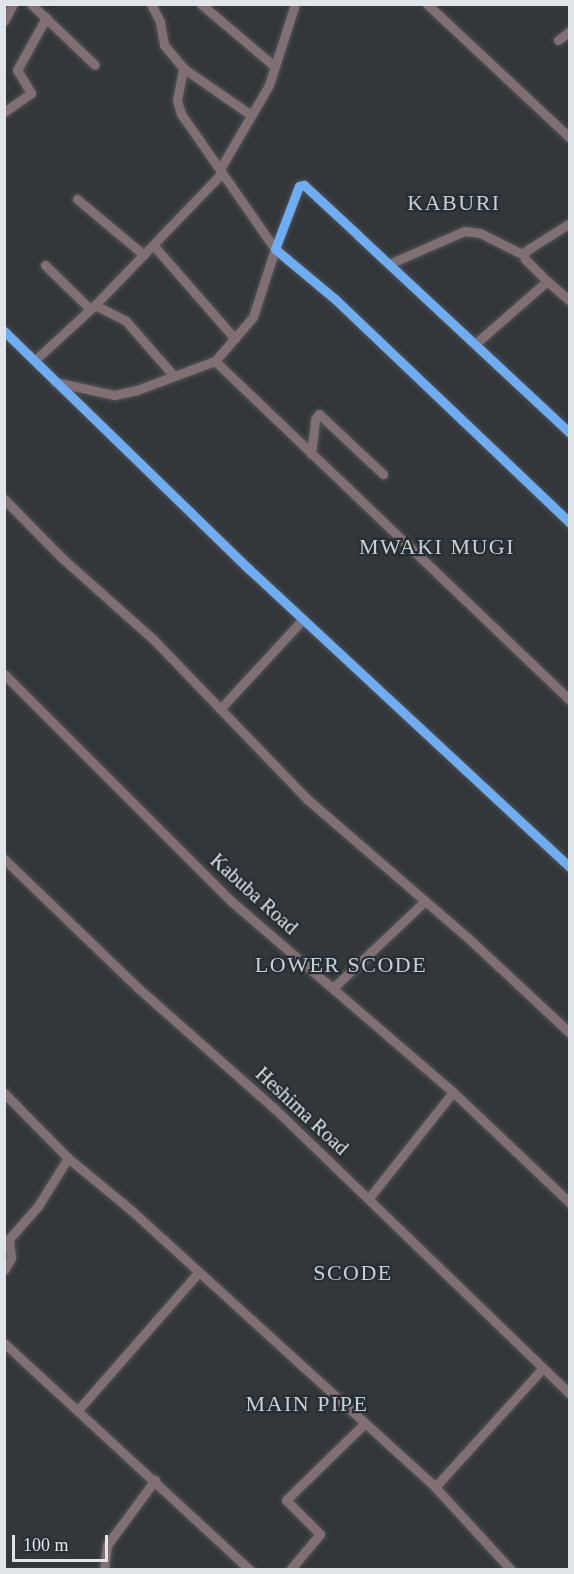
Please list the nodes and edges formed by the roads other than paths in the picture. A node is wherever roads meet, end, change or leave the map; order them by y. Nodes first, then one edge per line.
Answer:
1 (13, 4) edge
2 (31, 4) edge
3 (151, 4) edge
4 (295, 4) edge
5 (427, 4) edge
6 (200, 6) edge
7 (46, 18) junction
8 (4, 21) edge
9 (570, 31) edge
10 (558, 40) dead end
11 (95, 65) dead end
12 (274, 66) junction
13 (183, 68) junction
14 (4, 112) edge
15 (251, 115) junction
16 (570, 138) edge
17 (221, 171) junction
18 (77, 199) dead end
19 (570, 223) edge
20 (154, 246) junction
21 (275, 249) junction
22 (144, 255) junction
23 (524, 255) junction
24 (389, 264) junction
25 (45, 265) dead end
26 (547, 281) junction
27 (570, 301) edge
28 (92, 307) junction
29 (4, 331) edge
30 (235, 339) junction
31 (475, 344) junction
32 (35, 360) junction
33 (215, 361) junction
34 (174, 376) junction
35 (53, 381) junction
36 (570, 433) edge
37 (311, 454) junction
38 (383, 474) dead end
39 (4, 499) edge
40 (570, 523) edge
41 (303, 618) junction
42 (4, 674) edge
43 (570, 700) edge
44 (221, 708) junction
45 (4, 859) edge
46 (570, 867) edge
47 (425, 901) junction
48 (333, 988) junction
49 (570, 1033) edge
50 (453, 1092) junction
51 (4, 1093) edge
52 (68, 1158) junction
53 (369, 1198) junction
54 (570, 1203) edge
55 (4, 1270) edge
56 (198, 1273) junction
57 (4, 1343) edge
58 (542, 1370) junction
59 (570, 1394) edge
60 (78, 1410) junction
61 (365, 1423) junction
62 (155, 1479) junction
63 (435, 1487) junction
64 (104, 1569) edge
65 (250, 1569) edge
66 (290, 1569) edge
67 (511, 1569) edge

1 - 8 street
2 - 7 street
3 - 13 street
4 - 12 street
5 - 16 street
6 - 12 street
7 - 11 street
7 - 14 street
9 - 10 street
12 - 15 street
13 - 15 street
13 - 17 street
15 - 17 street
17 - 20 street
17 - 21 street
18 - 22 street
19 - 23 street
20 - 22 street
20 - 30 street
21 - 24 street
21 - 30 street
21 - 40 street
22 - 28 street
23 - 24 street
23 - 26 street
24 - 31 street
25 - 28 street
26 - 27 street
26 - 31 street
28 - 32 street
28 - 34 street
29 - 32 street
30 - 33 street
31 - 36 street
32 - 35 street
33 - 34 street
33 - 37 street
34 - 35 street
35 - 41 street
37 - 38 street
37 - 43 street
39 - 44 street
41 - 44 street
41 - 46 street
42 - 48 street, Kabuba Road
44 - 47 street
45 - 53 street, Heshima Road
47 - 48 street
47 - 49 street
48 - 50 street, Kabuba Road
50 - 53 street
50 - 54 street, Kabuba Road
51 - 52 street
52 - 55 street
52 - 56 street
53 - 58 street, Heshima Road
56 - 60 street
56 - 61 street
57 - 60 street
58 - 59 street, Heshima Road
58 - 63 street
60 - 62 street
61 - 63 street
61 - 66 street
62 - 64 street
62 - 65 street
63 - 67 street

